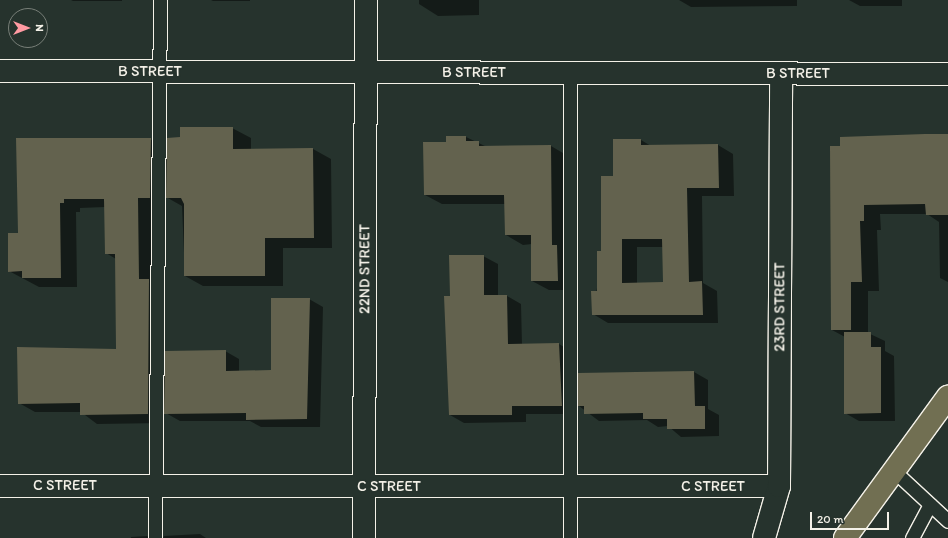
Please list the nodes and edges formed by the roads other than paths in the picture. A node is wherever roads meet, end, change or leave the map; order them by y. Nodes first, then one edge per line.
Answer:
1 (160, 0) edge
2 (366, 0) edge
3 (0, 71) edge
4 (160, 72) junction
5 (366, 73) junction
6 (570, 74) junction
7 (781, 74) junction
8 (948, 74) edge
9 (948, 397) edge
10 (893, 470) junction
11 (0, 486) edge
12 (155, 486) junction
13 (779, 486) junction
14 (364, 487) junction
15 (570, 488) junction
16 (930, 504) junction
17 (948, 520) edge
18 (155, 538) edge
19 (364, 538) edge
20 (570, 538) edge
21 (764, 538) edge
22 (845, 538) edge
23 (912, 538) edge

1 - 4 lane
2 - 5 street, 22ND STREET
3 - 4 street, B STREET
4 - 5 street, B STREET
4 - 12 lane
5 - 6 street, B STREET
5 - 14 street, 22ND STREET
6 - 7 street, B STREET
6 - 15 lane
7 - 8 street, B STREET
7 - 13 street, 23RD STREET
9 - 10 main road
10 - 16 lane
10 - 22 main road
11 - 12 street, C STREET
12 - 14 street, C STREET
12 - 18 lane
13 - 15 street, C STREET
13 - 21 street, 23RD STREET
14 - 15 street, C STREET
14 - 19 street, 22ND STREET
15 - 20 lane
16 - 17 lane
16 - 23 lane

